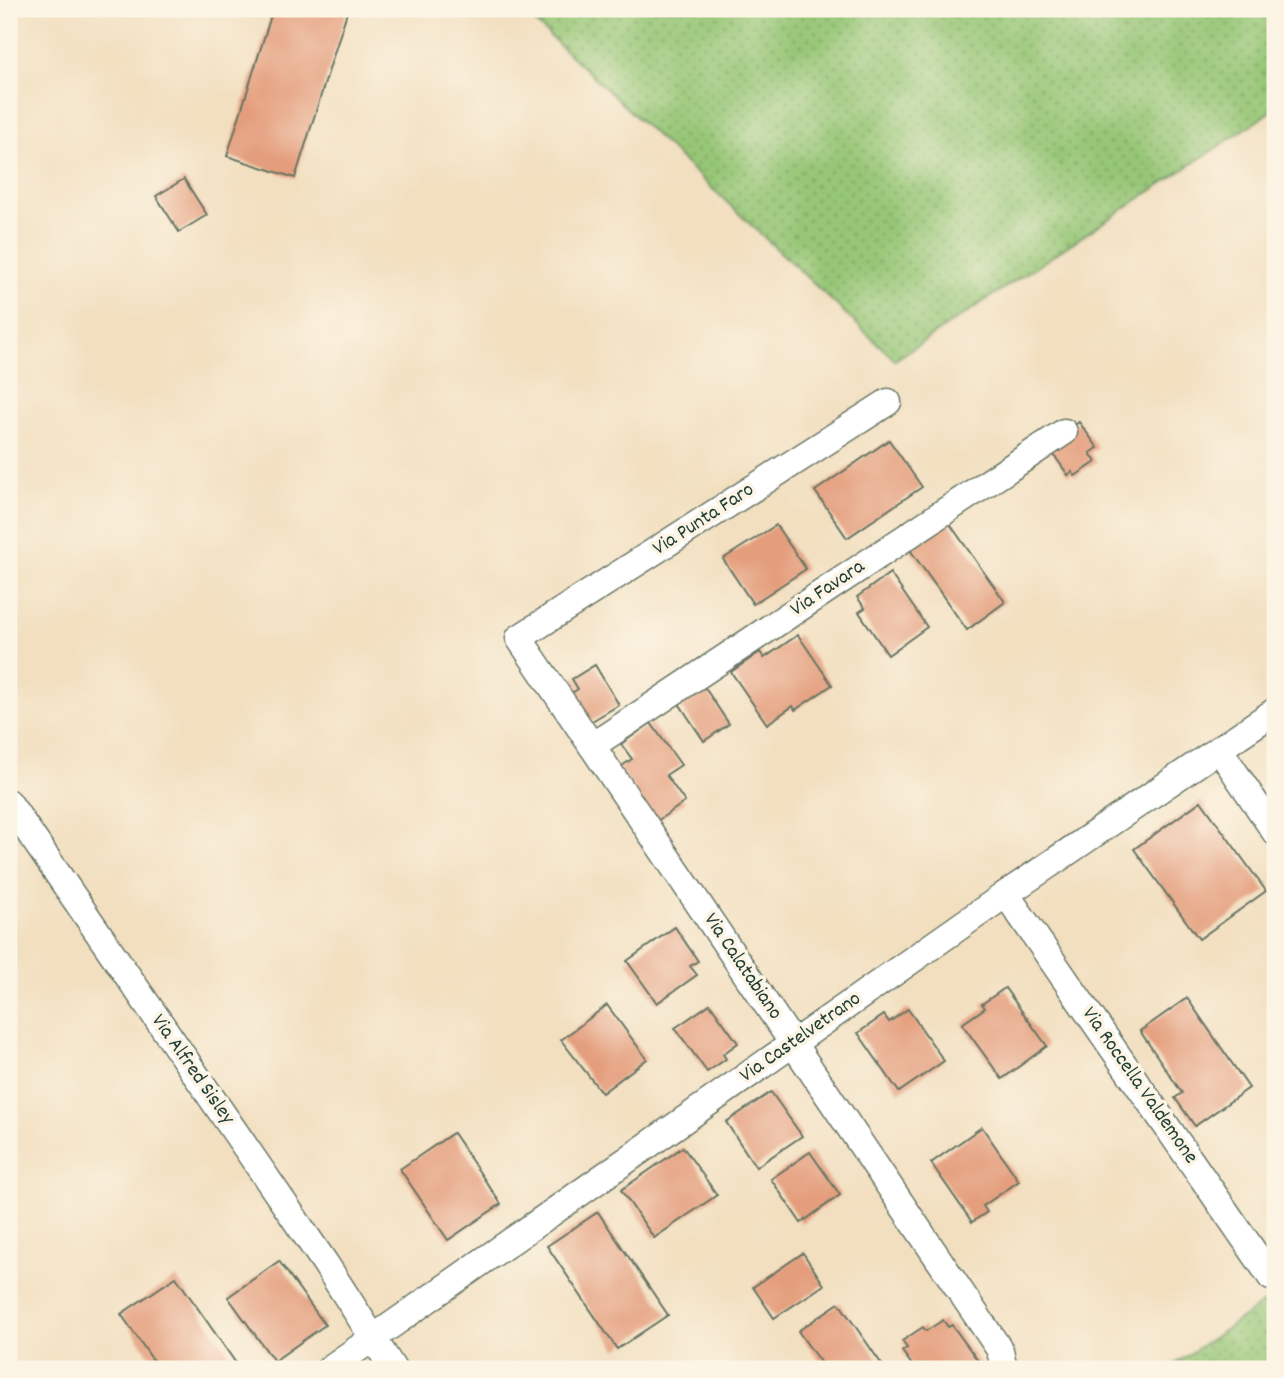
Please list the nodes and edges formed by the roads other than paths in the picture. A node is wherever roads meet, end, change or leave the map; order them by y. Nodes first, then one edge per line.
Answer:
1 (888, 402) dead end
2 (1064, 432) dead end
3 (519, 638) joint
4 (1275, 711) edge
5 (592, 746) junction
6 (1219, 749) junction
7 (9, 803) edge
8 (1275, 832) edge
9 (1006, 894) junction
10 (794, 1042) junction
11 (1271, 1278) dead end
12 (372, 1340) junction
13 (329, 1369) edge
14 (393, 1369) edge
15 (1004, 1369) edge

1 - 3 street, Via Punta Faro
2 - 5 street, Via Favara
3 - 5 street, Via Calatabiano
4 - 6 street, Via Castelvetrano
5 - 10 street, Via Calatabiano
6 - 8 street
6 - 9 street, Via Castelvetrano
7 - 12 street, Via Alfred Sisley
9 - 10 street, Via Castelvetrano
9 - 11 street, Via Roccella Valdemone
10 - 12 street, Via Castelvetrano
10 - 15 street, Via Calatabiano
12 - 13 street, Via Castelvetrano
12 - 14 street, Via Alfred Sisley

